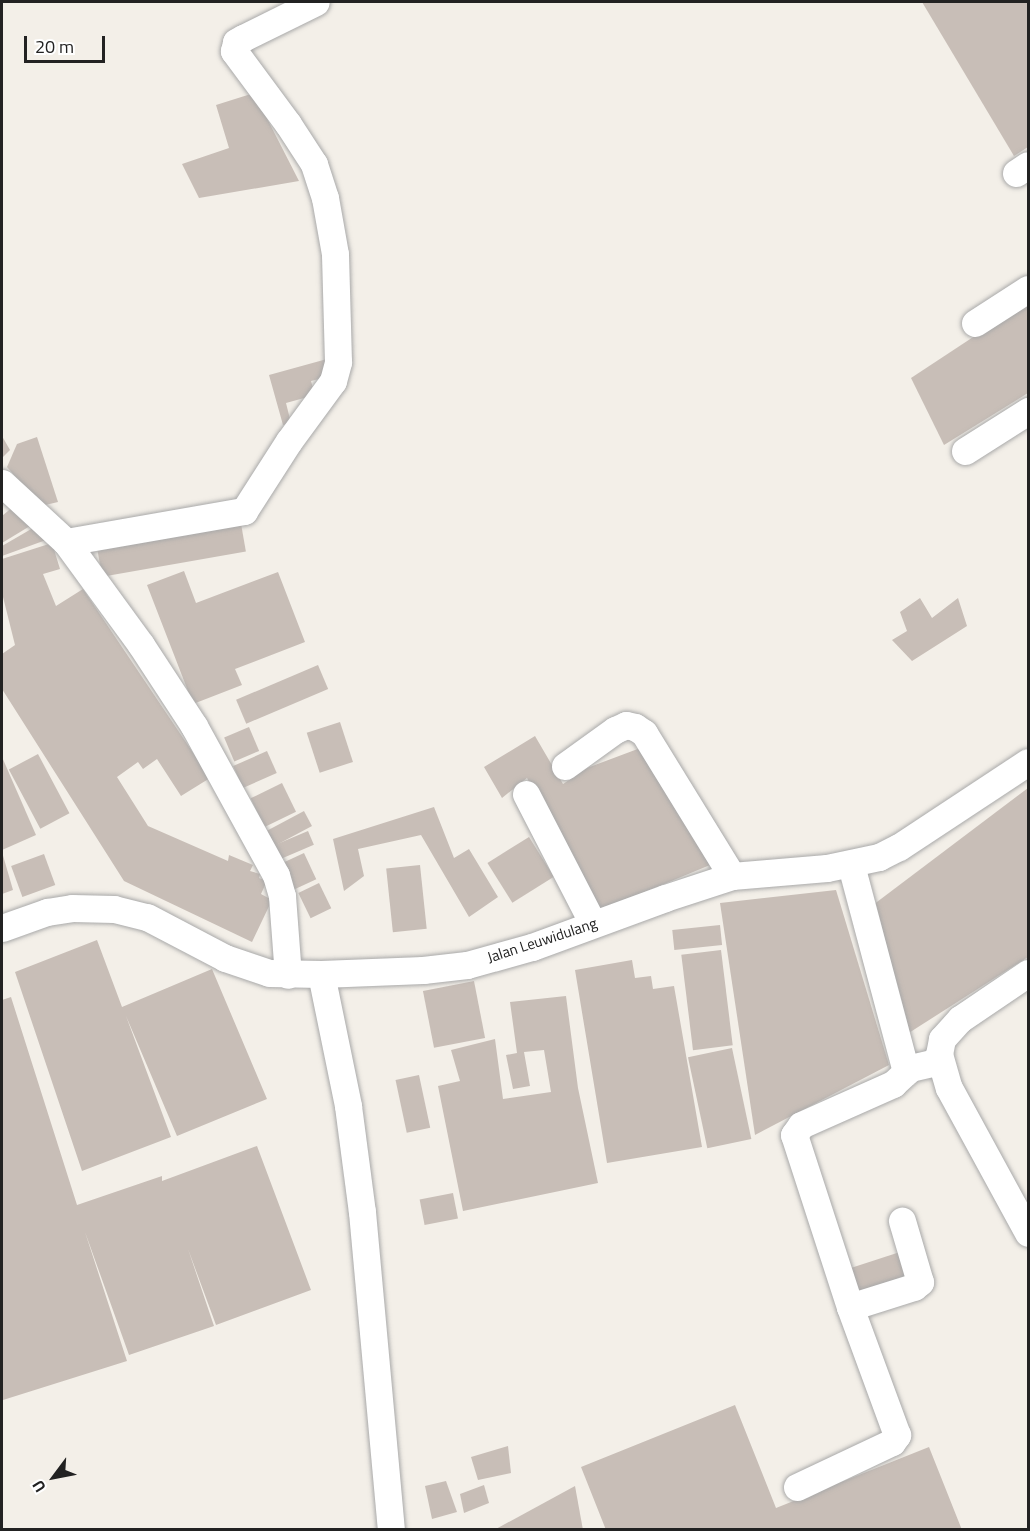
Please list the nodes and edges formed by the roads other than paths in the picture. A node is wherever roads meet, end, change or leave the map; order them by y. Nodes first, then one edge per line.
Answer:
1 (316, 2) edge
2 (1029, 289) edge
3 (975, 323) dead end
4 (1029, 411) edge
5 (964, 450) dead end
6 (2, 483) edge
7 (66, 542) junction
8 (1029, 762) edge
9 (565, 765) dead end
10 (526, 794) dead end
11 (851, 865) junction
12 (732, 876) junction
13 (593, 924) junction
14 (2, 928) edge
15 (321, 974) junction
16 (1029, 974) edge
17 (288, 975) junction
18 (923, 1065) junction
19 (902, 1221) dead end
20 (1029, 1233) edge
21 (850, 1308) junction
22 (797, 1487) dead end
23 (391, 1530) edge

1 - 7 street
2 - 3 street
4 - 5 street
6 - 7 street
7 - 17 street
8 - 11 street, Jalan Leuwidulang
9 - 12 street
10 - 13 street
11 - 12 street, Jalan Leuwidulang
11 - 18 street
12 - 13 street, Jalan Leuwidulang
13 - 15 street, Jalan Leuwidulang
14 - 17 street, Jalan Leuwidulang
15 - 17 street, Jalan Leuwidulang
15 - 23 street
16 - 18 street
18 - 20 street
18 - 21 street
19 - 21 street
21 - 22 street

